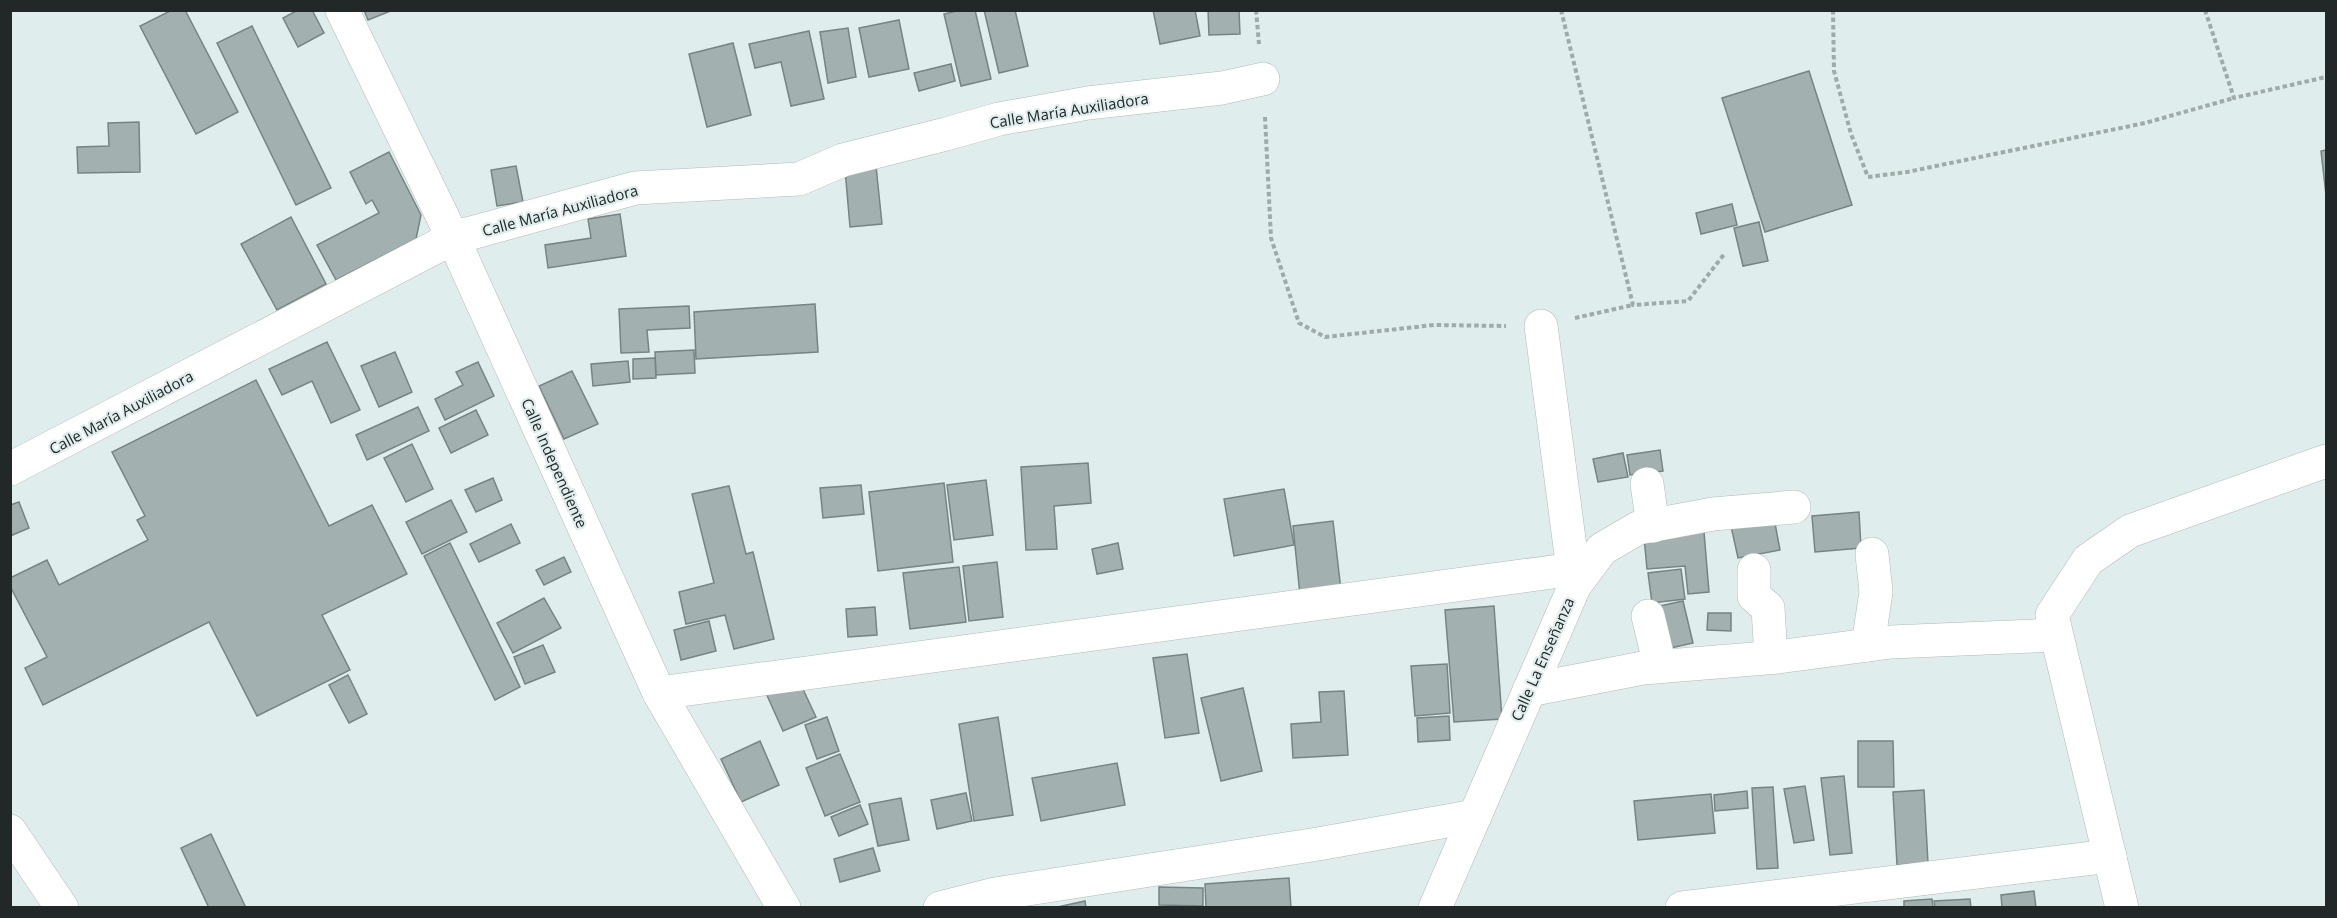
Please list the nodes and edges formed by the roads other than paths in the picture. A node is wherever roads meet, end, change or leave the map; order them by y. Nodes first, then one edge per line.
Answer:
1 (342, 10) edge
2 (1263, 79) road end
3 (453, 238) junction
4 (1541, 326) road end
5 (2326, 461) edge
6 (10, 469) edge
7 (1647, 484) dead end
8 (1794, 507) dead end
9 (1653, 526) junction
10 (1872, 554) dead end
11 (1754, 570) dead end
12 (1575, 577) junction
13 (1648, 616) dead end
14 (2056, 635) junction
15 (1868, 645) junction
16 (1772, 657) junction
17 (1660, 666) junction
18 (1529, 690) junction
19 (659, 693) junction
20 (1475, 816) junction
21 (10, 831) edge
22 (2110, 856) junction
23 (62, 908) edge
24 (784, 908) edge
25 (940, 908) edge
26 (1435, 908) edge
27 (1682, 908) edge
28 (2122, 908) edge

1 - 3 street, Calle Independiente
2 - 3 street, Calle María Auxiliadora
3 - 6 street, Calle María Auxiliadora
3 - 19 street, Calle Independiente
4 - 12 street
5 - 14 street
7 - 9 street
8 - 9 street, Calle La Enseñanza
9 - 12 street, Calle La Enseñanza
10 - 15 street
11 - 16 street
12 - 18 street, Calle La Enseñanza
12 - 19 street
13 - 17 street
14 - 15 street
14 - 22 street
15 - 16 street
16 - 17 street
17 - 18 street
18 - 20 street, Calle La Enseñanza
19 - 24 street, Calle Independiente
20 - 25 street
20 - 26 street, Calle La Enseñanza
21 - 23 street
22 - 27 street
22 - 28 street

